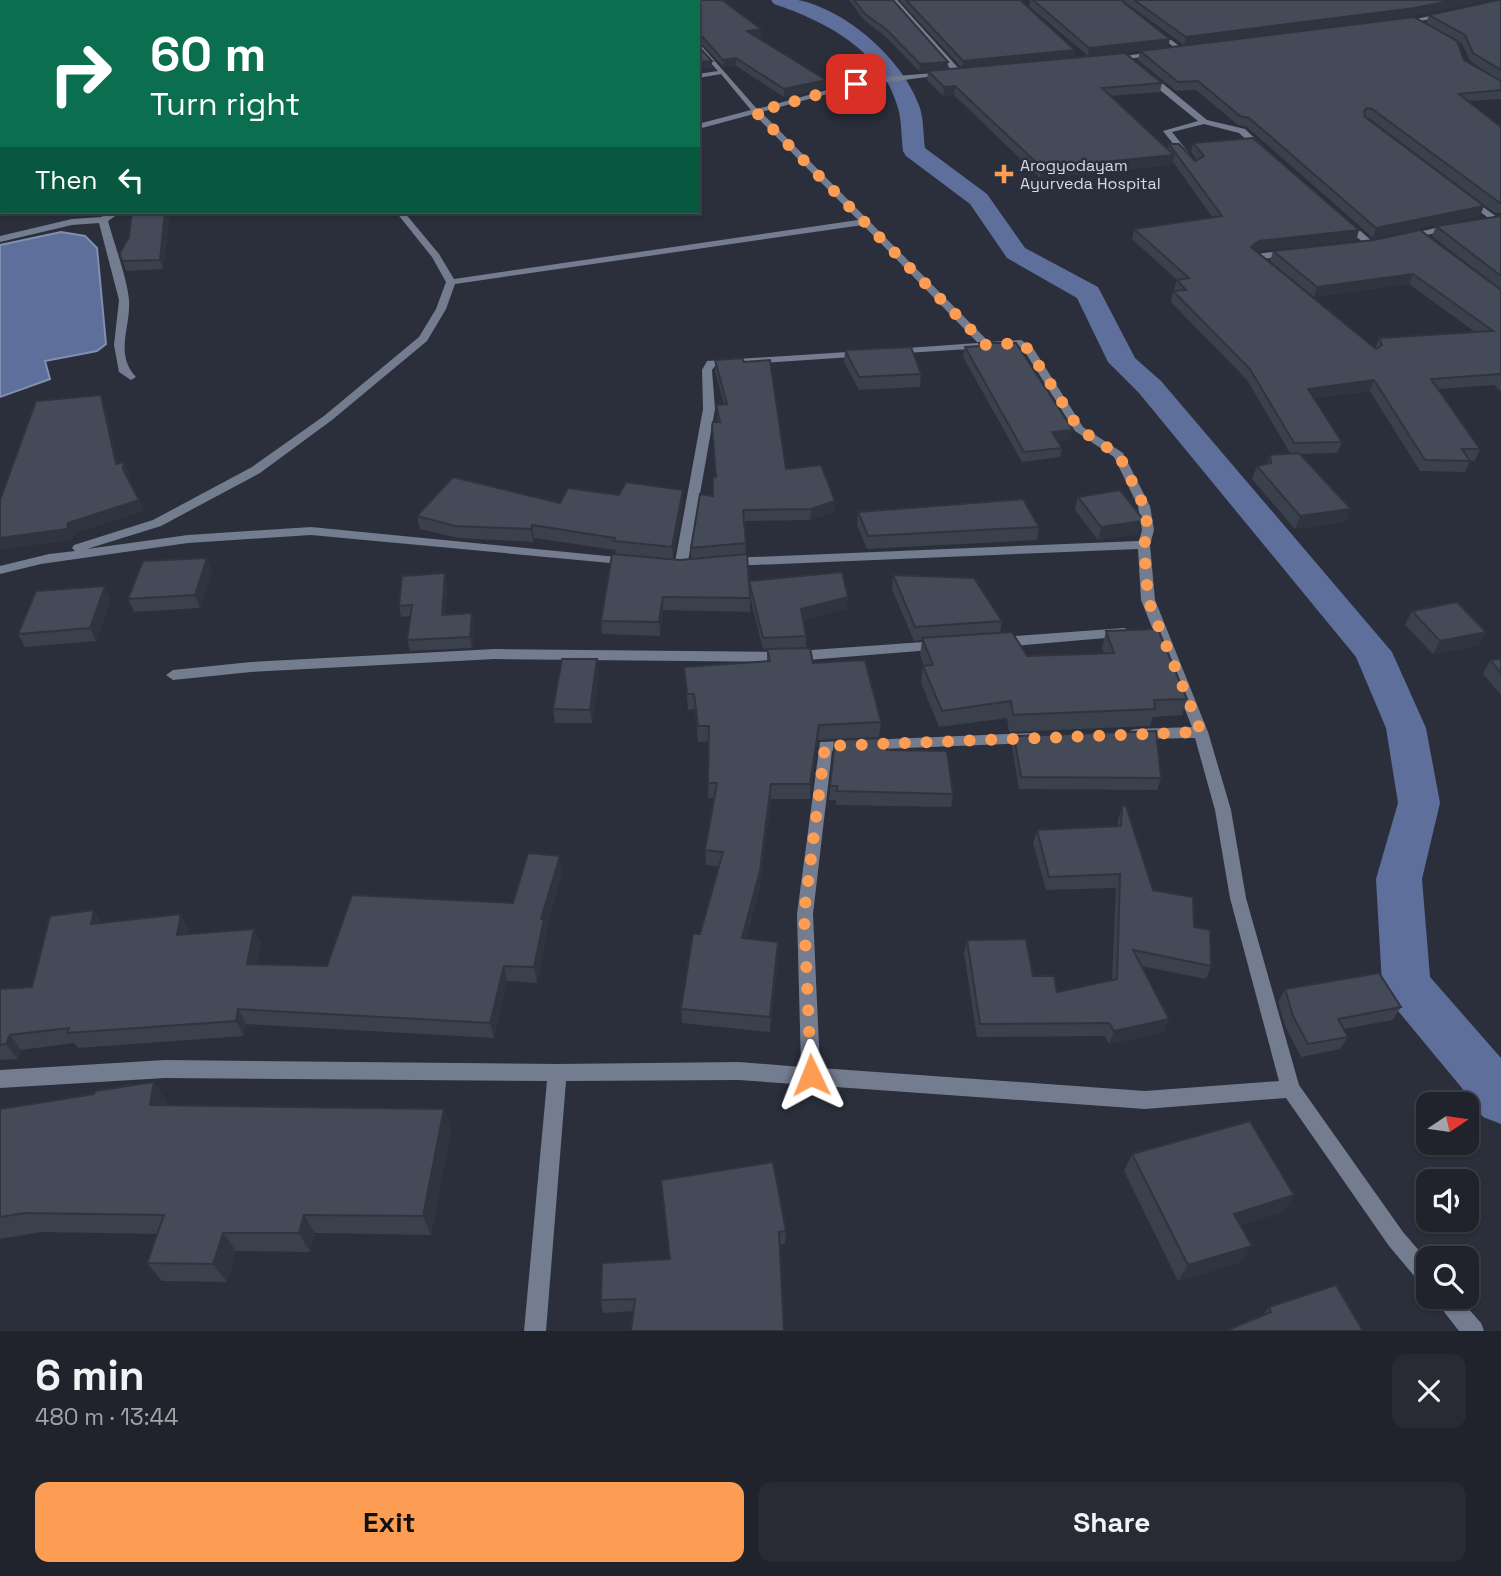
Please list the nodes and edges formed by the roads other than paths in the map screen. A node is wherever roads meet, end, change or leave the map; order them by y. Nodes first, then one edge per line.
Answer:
1 (894, 0) edge
2 (1459, 12) edge
3 (1413, 21) junction
4 (1144, 22) edge
5 (1388, 24) edge
6 (1423, 27) edge
7 (700, 46) edge
8 (1195, 48) edge
9 (1181, 50) junction
10 (1126, 57) junction
11 (1100, 60) edge
12 (985, 71) edge
13 (723, 72) junction
14 (959, 73) junction
15 (700, 76) edge
16 (756, 112) junction
17 (1204, 122) junction
18 (700, 126) edge
19 (1271, 157) edge
20 (1195, 166) edge
21 (1462, 194) edge
22 (114, 214) edge
23 (402, 214) edge
24 (1340, 218) edge
25 (103, 220) junction
26 (1499, 220) edge
27 (1481, 221) edge
28 (865, 222) junction
29 (1469, 224) edge
30 (1419, 234) junction
31 (0, 239) edge
32 (1394, 239) edge
33 (1382, 241) edge
34 (1429, 242) edge
35 (1370, 244) junction
36 (1357, 245) edge
37 (1307, 251) edge
38 (1267, 266) edge
39 (451, 282) junction
40 (986, 345) junction
41 (131, 377) dead end
42 (1144, 545) junction
43 (41, 560) junction
44 (715, 564) edge
45 (0, 570) edge
46 (1146, 632) junction
47 (985, 643) edge
48 (958, 645) edge
49 (173, 674) dead end
50 (1201, 732) junction
51 (1119, 735) edge
52 (1051, 737) edge
53 (556, 1073) junction
54 (811, 1075) junction
55 (0, 1079) edge
56 (1291, 1089) junction
57 (1416, 1263) edge
58 (1455, 1309) edge
59 (535, 1331) edge
60 (1473, 1331) edge

1 - 14 street
2 - 3 street
3 - 5 street
3 - 6 street
4 - 9 street
7 - 13 street
8 - 9 street
9 - 10 street
10 - 11 street
10 - 17 street
12 - 14 street
13 - 15 street
13 - 16 street
14 - 16 street
16 - 18 street
16 - 28 street
17 - 19 street
17 - 20 street
21 - 26 street
22 - 25 street
23 - 39 street
24 - 35 street
25 - 31 street
25 - 41 street
26 - 27 street
28 - 39 street
28 - 40 street
29 - 30 street
30 - 32 street
30 - 34 street
33 - 35 street
35 - 36 street
37 - 38 street
39 - 43 street
40 - 42 street
40 - 43 street
42 - 44 street
42 - 46 street
43 - 45 street
46 - 47 street
46 - 50 street
48 - 49 street
50 - 51 street
50 - 56 street
52 - 54 street
53 - 54 street
53 - 55 street
53 - 59 street
54 - 56 street
56 - 57 street
58 - 60 street

